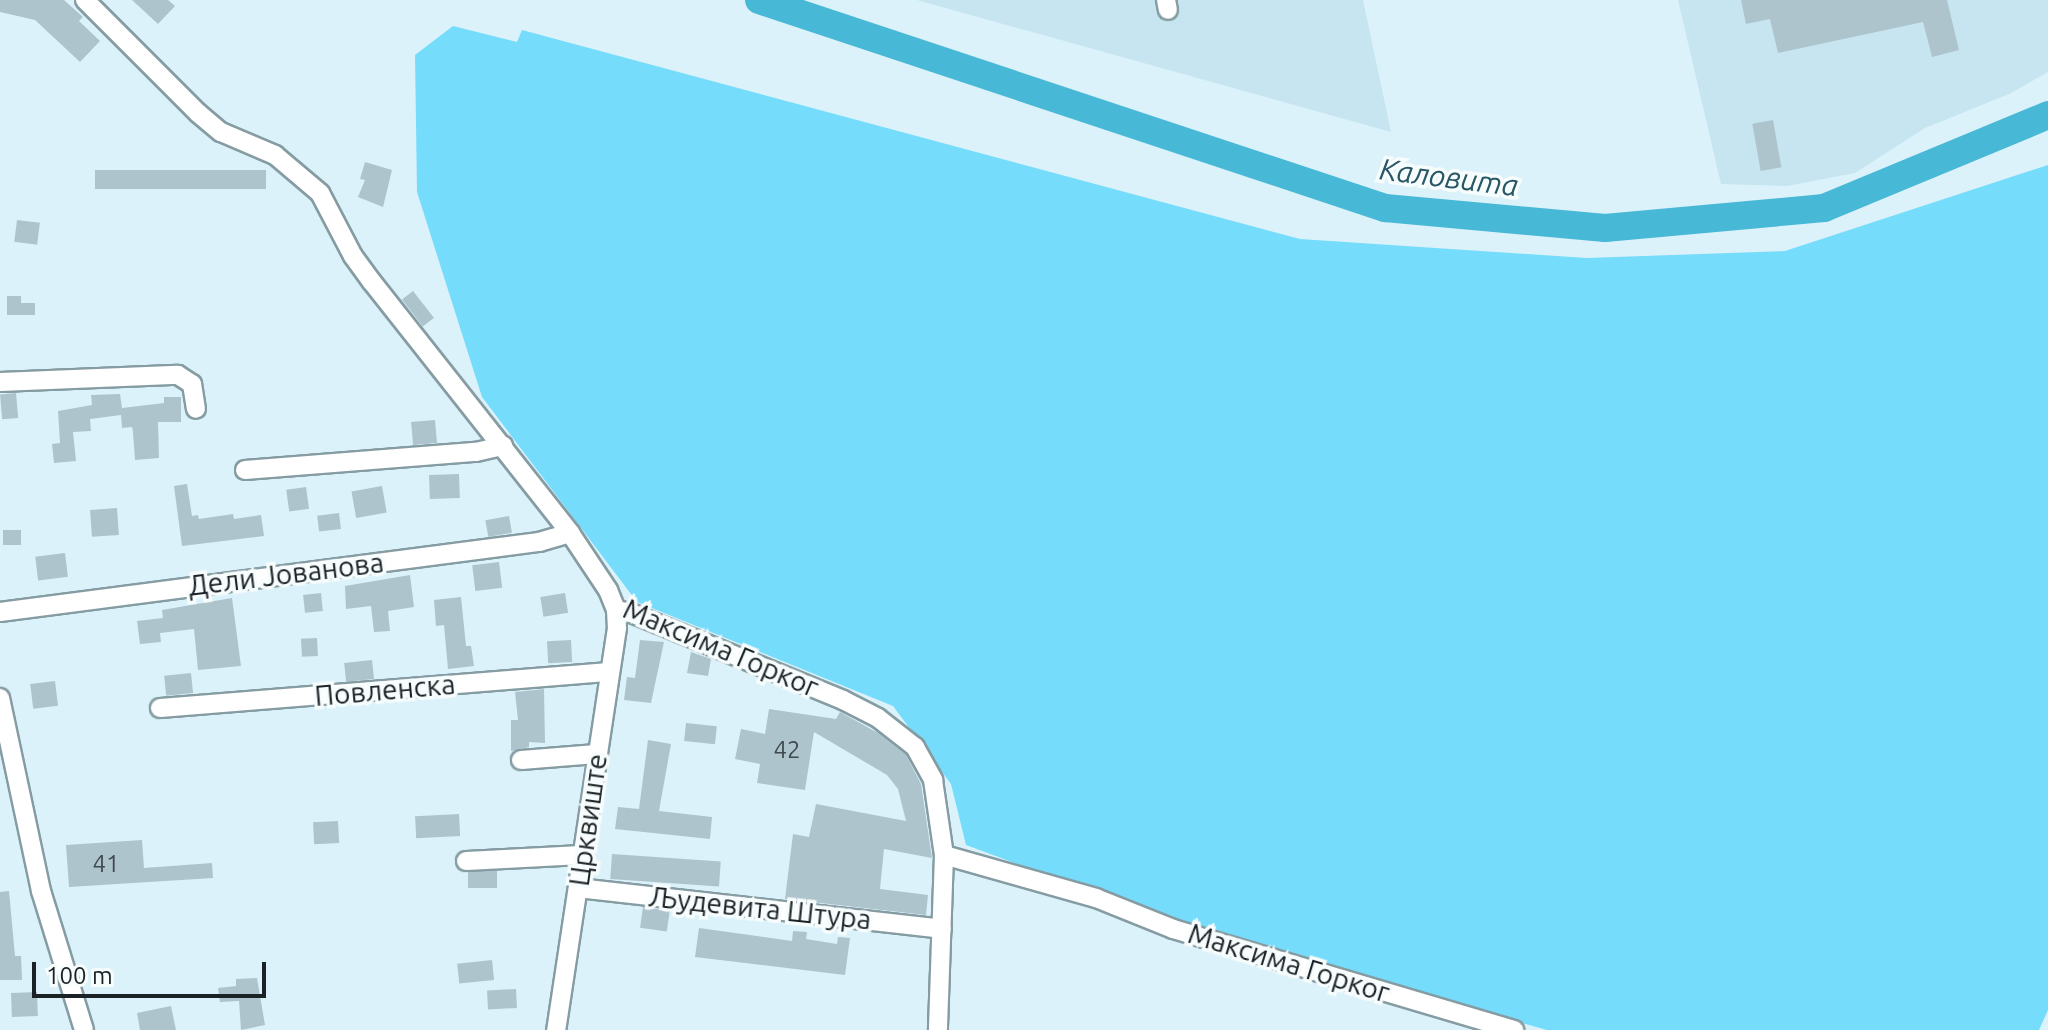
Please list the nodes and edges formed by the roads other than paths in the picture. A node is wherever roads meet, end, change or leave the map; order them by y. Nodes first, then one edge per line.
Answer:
1 (85, 0) edge
2 (0, 382) edge
3 (196, 409) dead end
4 (503, 446) junction
5 (245, 470) dead end
6 (570, 533) junction
7 (616, 610) junction
8 (0, 612) edge
9 (610, 672) junction
10 (0, 698) edge
11 (160, 708) dead end
12 (597, 754) junction
13 (521, 760) dead end
14 (582, 855) junction
15 (944, 855) junction
16 (466, 861) dead end
17 (578, 888) junction
18 (942, 929) junction
19 (84, 1030) edge
20 (556, 1030) edge
21 (938, 1030) edge
22 (1514, 1030) edge

1 - 4 street, Максима Горког
2 - 3 street
4 - 5 street
4 - 6 street, Максима Горког
6 - 7 street, Максима Горког
6 - 8 street, Дели Јованова
7 - 9 street, Црквиште
7 - 15 street, Максима Горког
9 - 11 street, Повленска
9 - 12 street, Црквиште
10 - 19 street
12 - 13 street
12 - 14 street, Црквиште
14 - 16 street
14 - 17 street, Црквиште
15 - 18 street
15 - 22 street, Максима Горког
17 - 18 street, Људевита Штура
17 - 20 street, Црквиште
18 - 21 street

